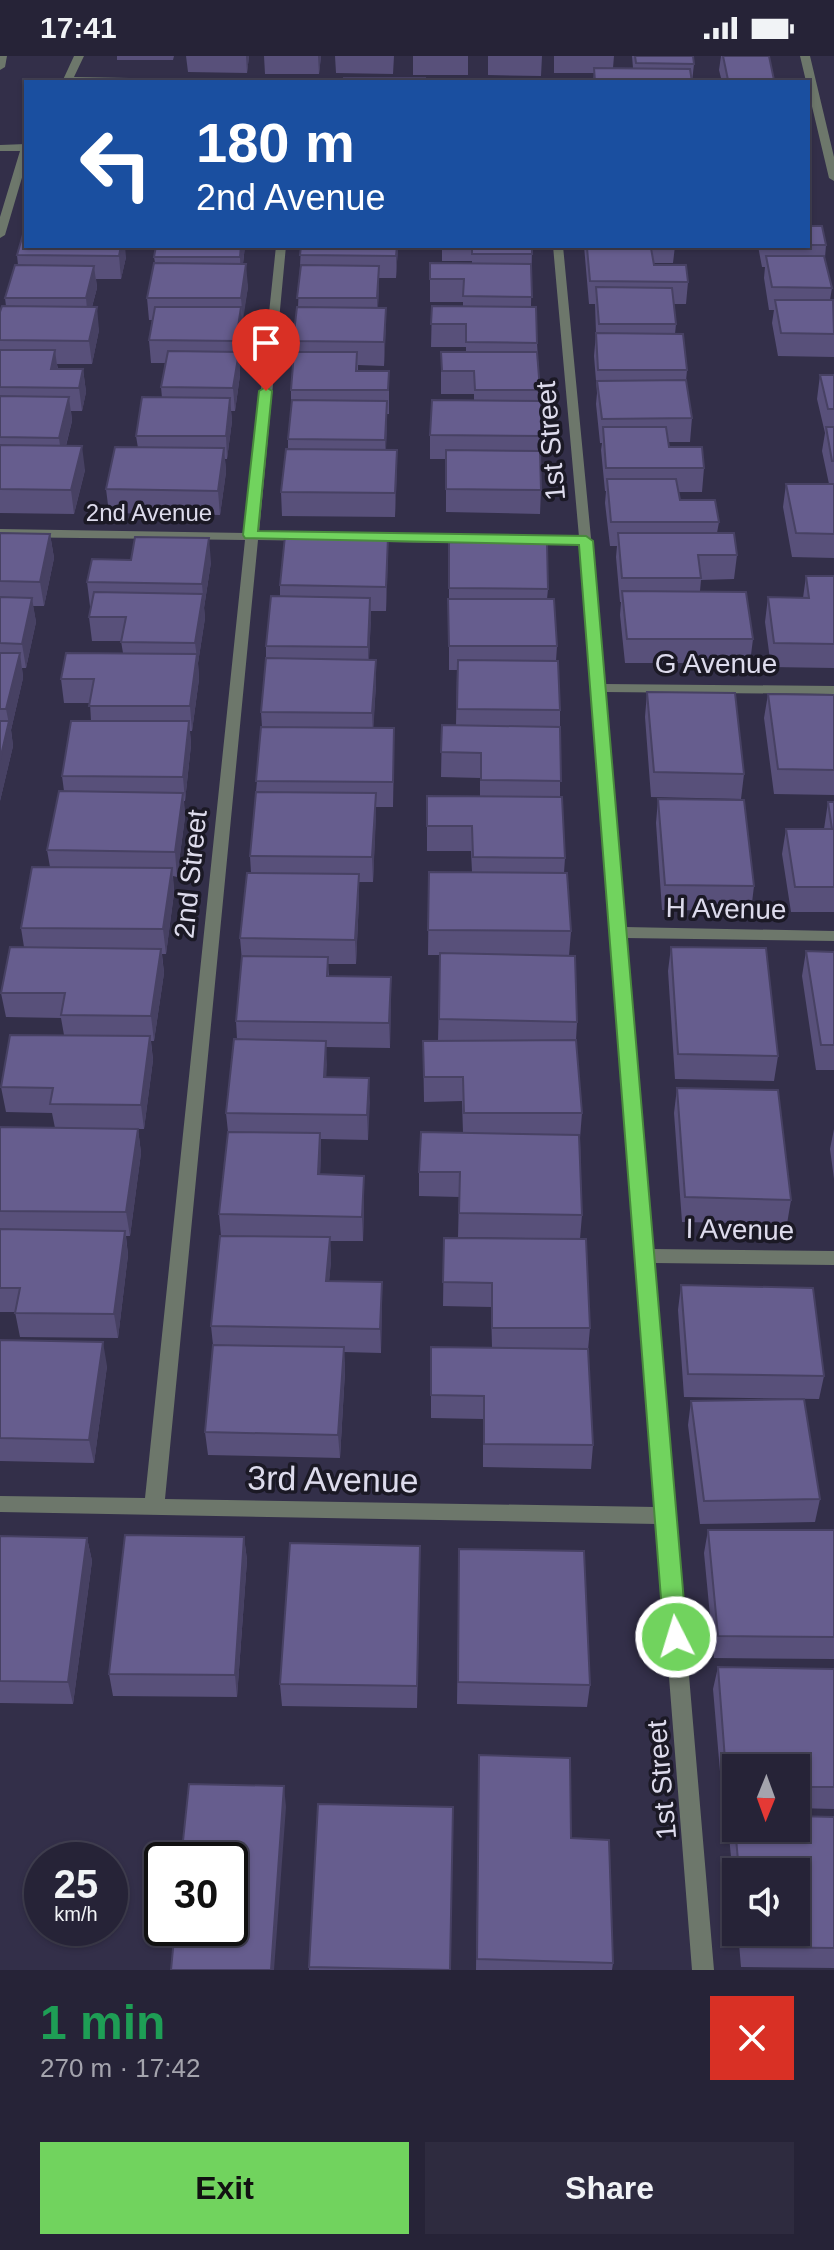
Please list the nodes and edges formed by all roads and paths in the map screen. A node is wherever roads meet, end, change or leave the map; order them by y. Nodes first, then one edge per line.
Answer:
1 (2, 56) edge
2 (79, 56) edge
3 (805, 56) edge
4 (0, 67) edge
5 (68, 80) edge
6 (0, 148) edge
7 (24, 148) edge
8 (24, 155) edge
9 (834, 178) edge
10 (0, 235) edge
11 (281, 248) edge
12 (558, 248) edge
13 (0, 533) edge
14 (250, 535) junction
15 (586, 541) junction
16 (598, 688) junction
17 (834, 690) edge
18 (618, 932) junction
19 (834, 936) edge
20 (644, 1256) junction
21 (834, 1258) edge
22 (0, 1504) edge
23 (154, 1508) junction
24 (665, 1516) junction
25 (703, 1970) edge

1 - 4 street
2 - 5 street
3 - 9 street
6 - 7 street
8 - 10 street
11 - 14 street, 2nd Street
12 - 15 street, 1st Street
13 - 14 street, 2nd Avenue
14 - 15 street, 2nd Avenue
14 - 23 street, 2nd Street
15 - 16 street, 1st Street
16 - 17 street, G Avenue
16 - 18 street, 1st Street
18 - 19 street, H Avenue
18 - 20 street, 1st Street
20 - 21 street, I Avenue
20 - 24 street, 1st Street
22 - 23 street, 3rd Avenue
23 - 24 street, 3rd Avenue
24 - 25 street, 1st Street

